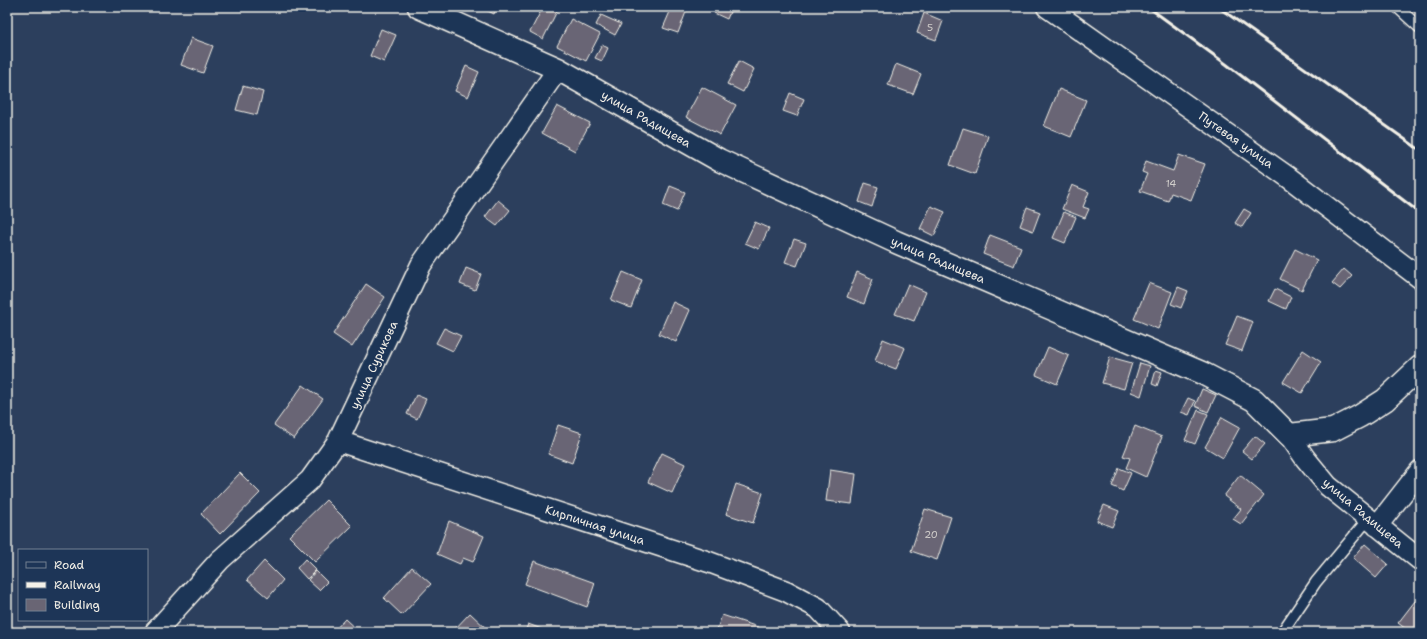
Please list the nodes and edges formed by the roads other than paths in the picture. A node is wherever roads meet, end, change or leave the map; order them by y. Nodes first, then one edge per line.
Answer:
1 (419, 7) edge
2 (1047, 7) edge
3 (1397, 7) edge
4 (1420, 28) edge
5 (558, 69) junction
6 (1420, 278) edge
7 (1420, 367) edge
8 (1288, 435) junction
9 (338, 441) junction
10 (1420, 471) edge
11 (1373, 522) junction
12 (1420, 560) edge
13 (155, 632) edge
14 (840, 632) edge
15 (1282, 632) edge

1 - 5 street, улица Радищева
2 - 6 street, Путевая улица
3 - 4 lane
5 - 8 street, улица Радищева
5 - 9 street, улица Сурикова
7 - 8 street
8 - 11 street, улица Радищева
9 - 13 street, улица Сурикова
9 - 14 street, Кирпичная улица
10 - 11 street
11 - 12 street, улица Радищева
11 - 15 lane

